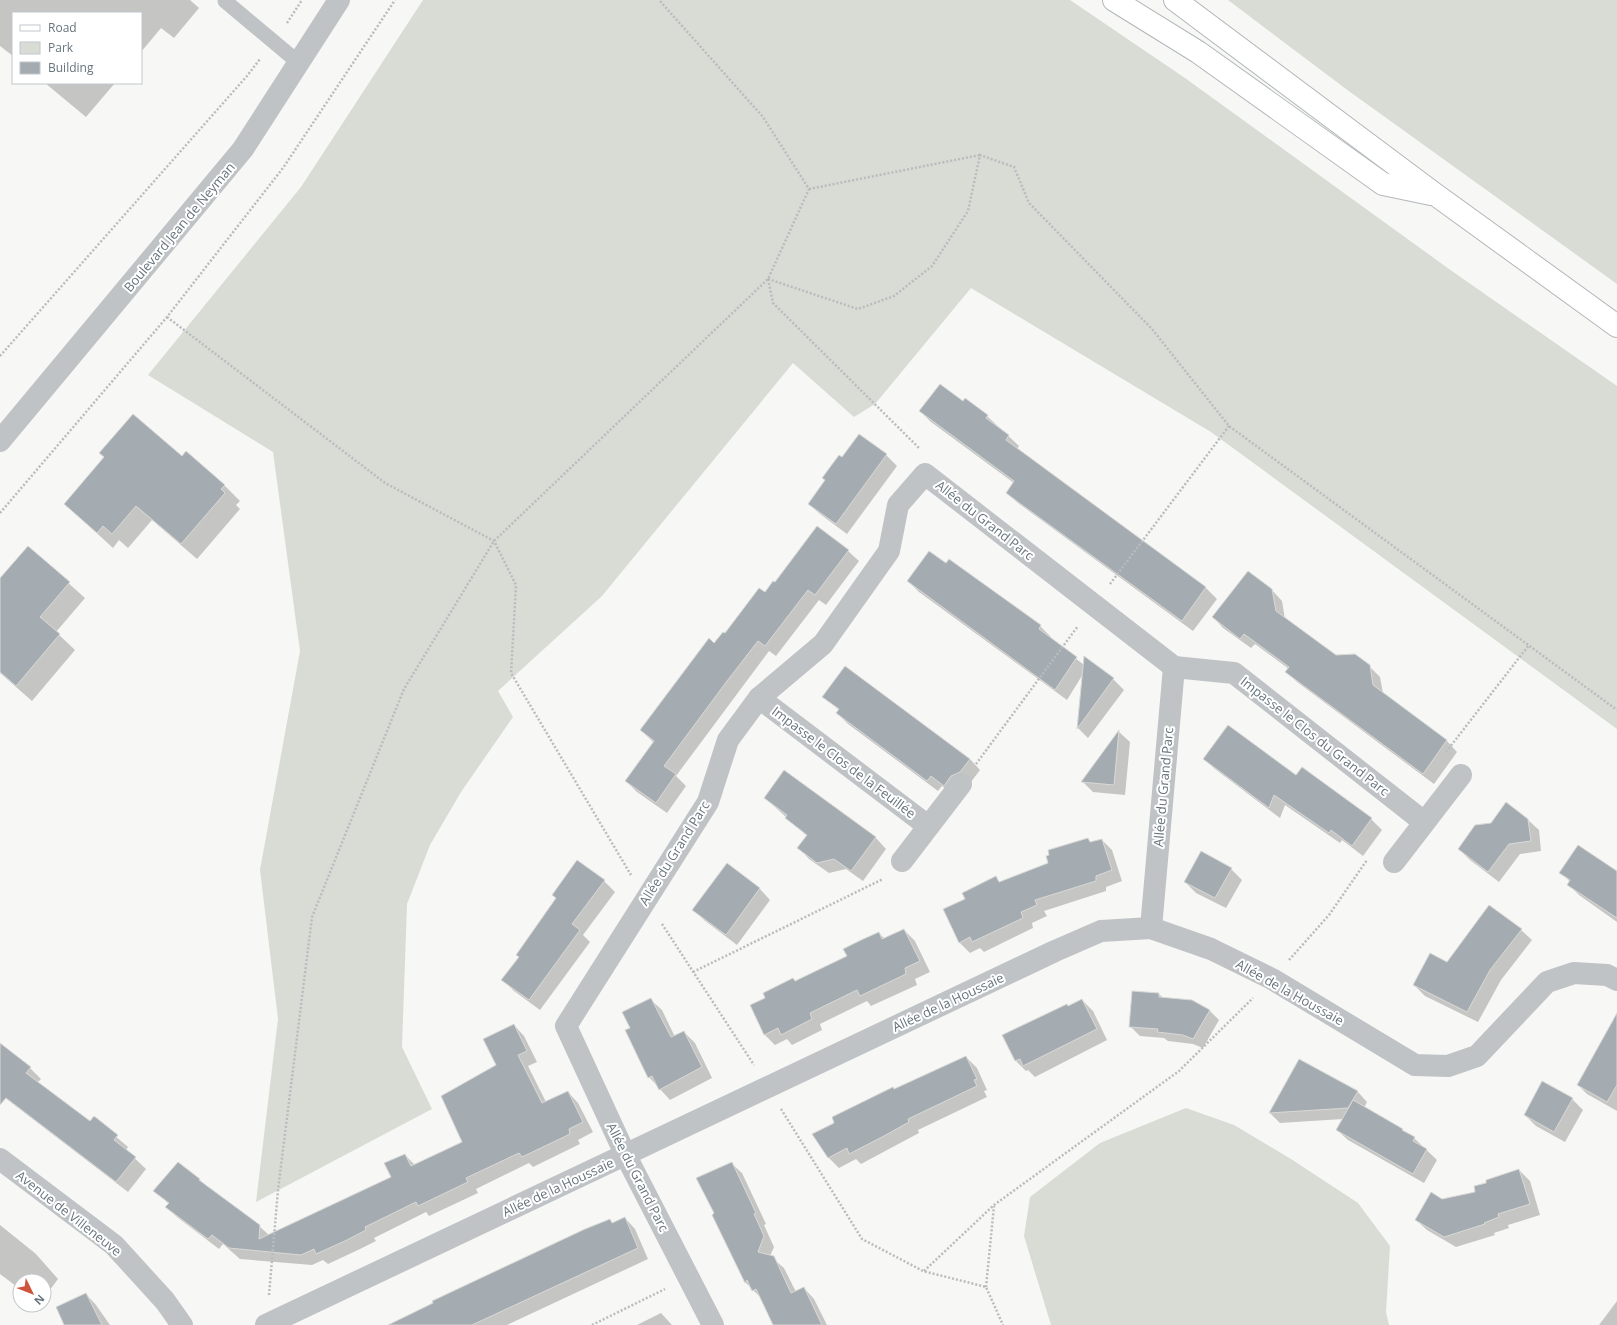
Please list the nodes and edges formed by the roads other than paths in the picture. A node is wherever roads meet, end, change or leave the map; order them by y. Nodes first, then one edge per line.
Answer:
1 (226, 0) edge
2 (339, 0) edge
3 (1114, 0) edge
4 (1175, 0) edge
5 (299, 63) junction
6 (1436, 194) junction
7 (1617, 326) edge
8 (0, 441) edge
9 (1174, 667) junction
10 (759, 698) junction
11 (1461, 775) dead end
12 (961, 784) dead end
13 (1424, 822) junction
14 (928, 826) junction
15 (902, 862) road end
16 (1394, 862) dead end
17 (1151, 928) junction
18 (1617, 980) edge
19 (626, 1156) junction
20 (0, 1159) edge
21 (182, 1325) edge
22 (266, 1325) edge
23 (713, 1325) edge

1 - 5 lane
2 - 5 street, Boulevard Jean de Neyman
3 - 6 main road
4 - 6 main road
5 - 8 street, Boulevard Jean de Neyman
6 - 7 main road
9 - 10 street, Allée du Grand Parc
9 - 13 street, Impasse le Clos du Grand Parc
9 - 17 street, Allée du Grand Parc
10 - 14 street, Impasse le Clos de la Feuillée
10 - 19 street, Allée du Grand Parc
11 - 13 street
12 - 14 street, Impasse le Clos de la Feuillée
13 - 16 street
14 - 15 street, Impasse le Clos de la Feuillée
17 - 18 street, Allée de la Houssaie
17 - 19 street, Allée de la Houssaie
19 - 22 street, Allée de la Houssaie
19 - 23 street, Allée du Grand Parc
20 - 21 street, Avenue de Villeneuve

